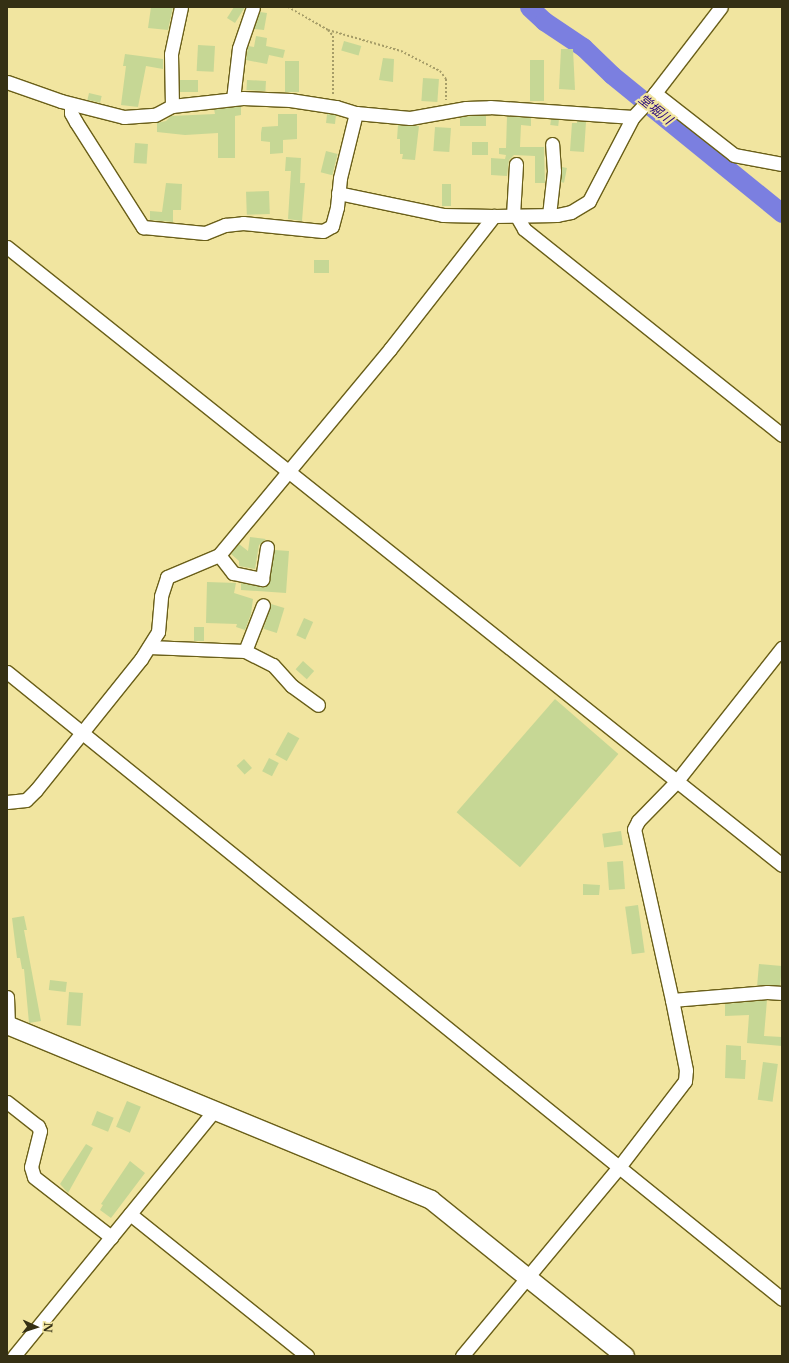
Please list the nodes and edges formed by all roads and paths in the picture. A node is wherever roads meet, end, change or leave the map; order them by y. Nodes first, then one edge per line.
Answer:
1 (181, 7) edge
2 (253, 7) edge
3 (288, 7) edge
4 (722, 7) edge
5 (328, 30) junction
6 (7, 82) edge
7 (655, 93) junction
8 (233, 99) junction
9 (71, 104) junction
10 (172, 106) junction
11 (331, 106) junction
12 (356, 113) junction
13 (446, 113) junction
14 (633, 117) junction
15 (552, 144) dead end
16 (516, 164) dead end
17 (782, 164) edge
18 (338, 193) junction
19 (515, 215) junction
20 (549, 215) junction
21 (494, 216) junction
22 (7, 247) edge
23 (782, 435) edge
24 (289, 471) junction
25 (267, 547) dead end
26 (219, 555) junction
27 (263, 605) dead end
28 (149, 647) junction
29 (782, 648) edge
30 (245, 651) junction
31 (7, 672) edge
32 (318, 705) dead end
33 (80, 733) junction
34 (676, 782) junction
35 (7, 802) edge
36 (782, 865) edge
37 (782, 993) edge
38 (7, 997) edge
39 (672, 1000) junction
40 (7, 1026) edge
41 (7, 1102) edge
42 (214, 1111) junction
43 (619, 1167) junction
44 (130, 1214) junction
45 (111, 1237) junction
46 (528, 1278) junction
47 (782, 1299) edge
48 (14, 1356) edge
49 (307, 1356) edge
50 (462, 1356) edge
51 (625, 1356) edge

1 - 10 street
2 - 8 street
3 - 5 path
4 - 7 street
5 - 11 path
5 - 13 path
6 - 9 street
7 - 14 street
7 - 17 street
8 - 10 street
8 - 11 street
9 - 10 street
9 - 18 street
11 - 12 street
12 - 13 street
12 - 18 street
13 - 14 street
14 - 20 street
15 - 20 street
16 - 19 street
18 - 21 street
19 - 20 street
19 - 21 street
19 - 23 street
21 - 24 street
22 - 24 street
24 - 26 street
24 - 34 street
25 - 26 street
26 - 28 street
27 - 30 street
28 - 30 street
28 - 33 street
29 - 34 street
30 - 32 street
31 - 33 street
33 - 35 street
33 - 43 street
34 - 36 street
34 - 39 street
37 - 39 street
38 - 40 street
39 - 43 street
40 - 42 street
41 - 45 street
42 - 44 street
42 - 46 street
43 - 46 street
43 - 47 street
44 - 45 street
44 - 49 street
45 - 48 street
46 - 50 street
46 - 51 street

